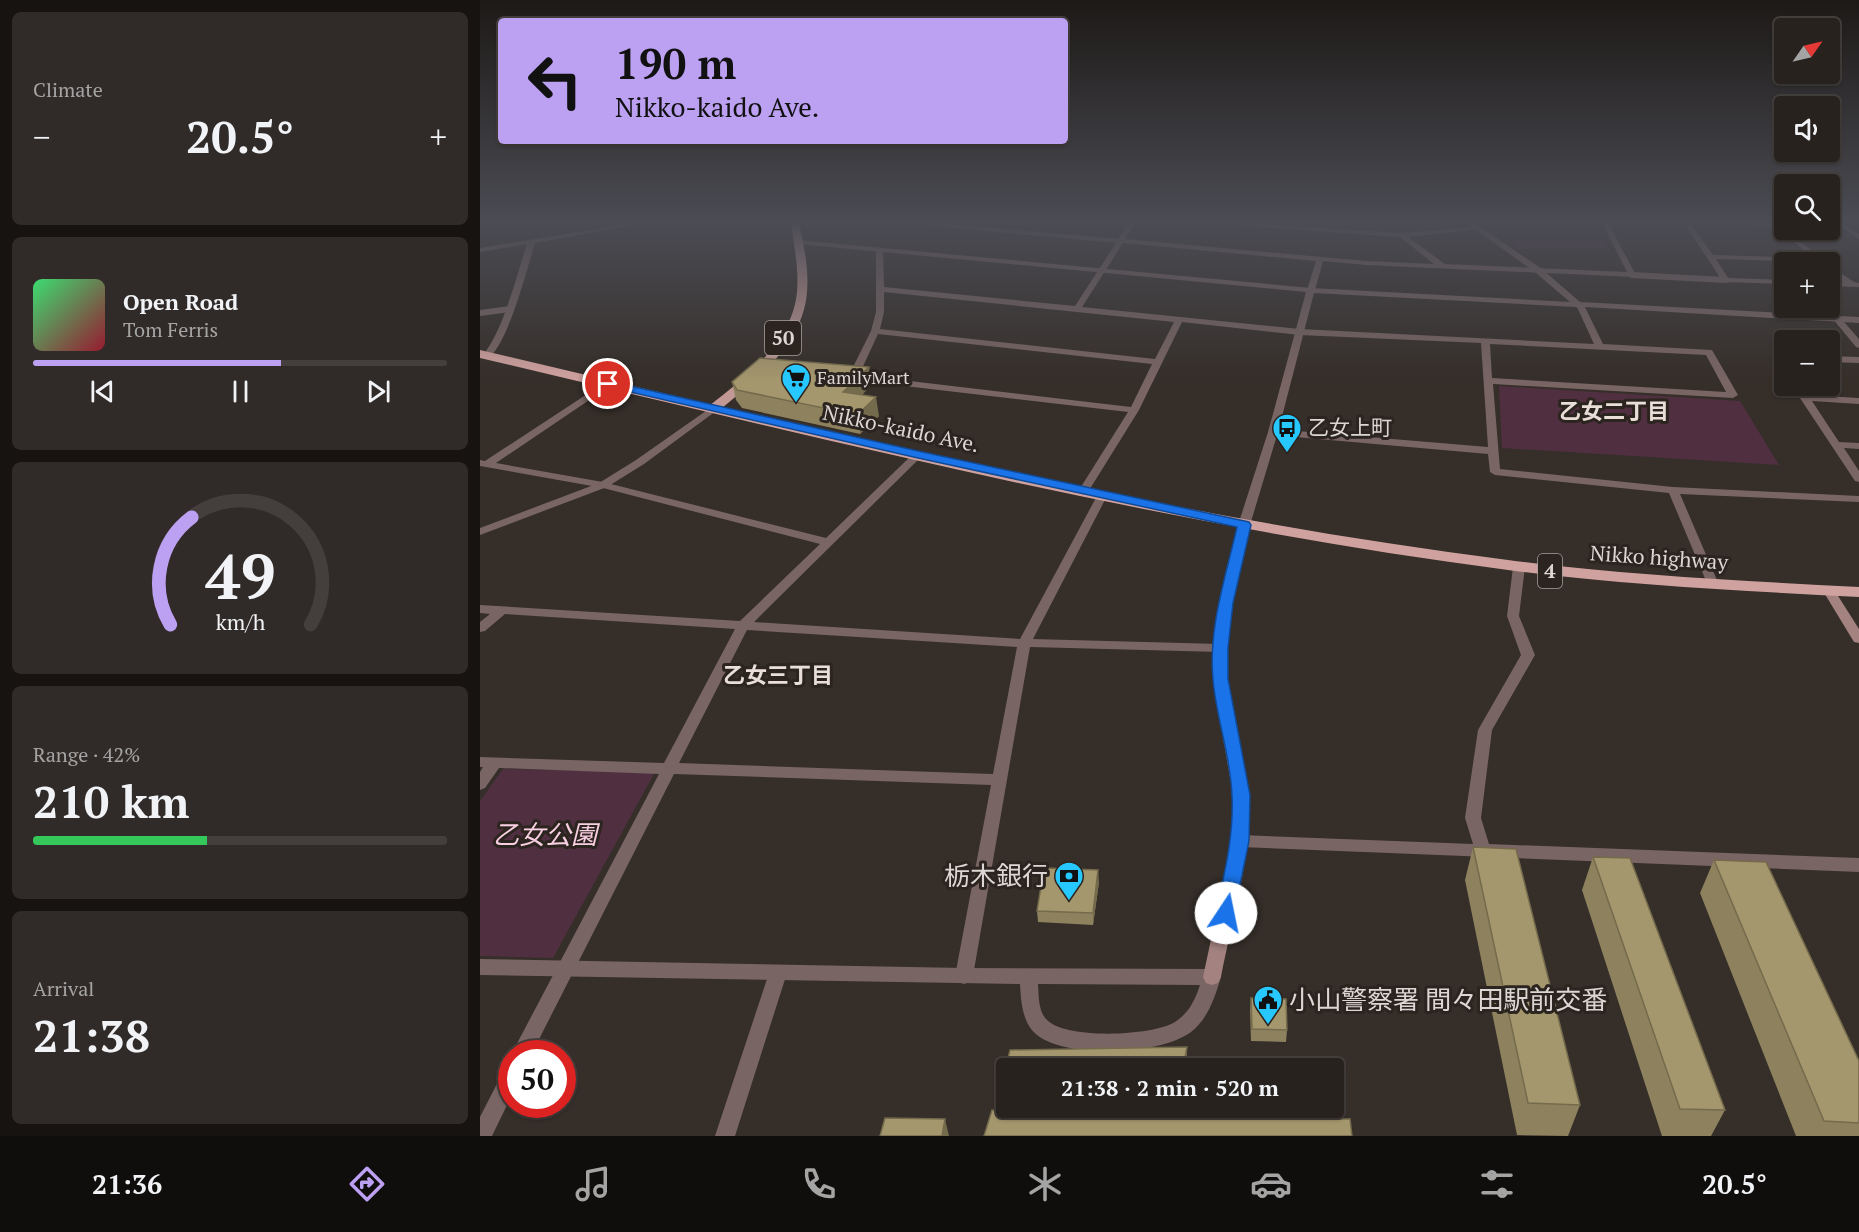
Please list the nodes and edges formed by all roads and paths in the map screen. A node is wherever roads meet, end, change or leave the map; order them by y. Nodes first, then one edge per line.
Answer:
1 (520, 276) edge
2 (800, 276) edge
3 (880, 276) edge
4 (1099, 276) edge
5 (1166, 276) edge
6 (1315, 276) edge
7 (1545, 276) edge
8 (1656, 276) edge
9 (1723, 276) edge
10 (1842, 276) edge
11 (1725, 279) junction
12 (1774, 281) edge
13 (1840, 284) edge
14 (1856, 285) edge
15 (880, 289) junction
16 (1311, 290) junction
17 (1581, 307) junction
18 (510, 309) junction
19 (1077, 309) junction
20 (480, 313) edge
21 (1179, 320) junction
22 (1838, 320) junction
23 (1859, 321) edge
24 (875, 331) junction
25 (1300, 332) junction
26 (1485, 341) junction
27 (1859, 345) edge
28 (1599, 346) junction
29 (484, 355) edge
30 (1840, 359) edge
31 (1859, 360) edge
32 (1158, 362) junction
33 (758, 371) junction
34 (770, 372) edge
35 (841, 376) edge
36 (853, 377) junction
37 (1488, 381) junction
38 (608, 384) junction
39 (1805, 398) joint
40 (1859, 401) edge
41 (712, 408) junction
42 (1134, 410) junction
43 (1273, 432) junction
44 (1836, 445) junction
45 (1859, 446) edge
46 (1494, 451) junction
47 (918, 455) junction
48 (483, 463) edge
49 (1859, 479) edge
50 (603, 484) junction
51 (1084, 490) junction
52 (1673, 490) junction
53 (1103, 494) junction
54 (1859, 499) edge
55 (1244, 525) junction
56 (480, 532) edge
57 (826, 542) junction
58 (1519, 567) junction
59 (1713, 585) junction
60 (1829, 591) junction
61 (1859, 592) edge
62 (480, 609) edge
63 (503, 610) junction
64 (742, 627) junction
65 (480, 628) edge
66 (1859, 639) edge
67 (1024, 643) junction
68 (1220, 648) junction
69 (487, 762) edge
70 (668, 767) junction
71 (999, 780) junction
72 (480, 784) edge
73 (1240, 841) junction
74 (1483, 850) junction
75 (1859, 865) edge
76 (480, 967) edge
77 (565, 969) junction
78 (778, 973) junction
79 (964, 976) junction
80 (1029, 976) junction
81 (1212, 977) junction
82 (529, 1040) edge
83 (498, 1102) edge
84 (481, 1136) edge
85 (725, 1136) edge

1 - 18 street
2 - 33 main road, 50
3 - 15 street
4 - 19 street
5 - 16 street
6 - 16 street
7 - 17 street
8 - 11 lane
9 - 11 street
10 - 14 street
11 - 12 street
13 - 14 street
15 - 19 street
15 - 24 street
16 - 17 street
16 - 25 street
17 - 22 street
17 - 28 street
18 - 20 lane
18 - 29 street
19 - 21 street
21 - 25 street
21 - 32 street
22 - 23 street
22 - 27 street
24 - 32 street
24 - 36 street
25 - 26 street
25 - 43 street
26 - 28 street
26 - 37 street
28 - 37 street
29 - 38 highway, Nikko-kaido Ave. / 4
30 - 31 street
32 - 42 street
33 - 34 street
33 - 41 main road, 50
35 - 36 street
36 - 42 street
37 - 46 street
38 - 41 highway, Nikko-kaido Ave. / 4
38 - 48 street
39 - 40 street
39 - 44 street
41 - 47 highway, Nikko-kaido Ave. / 4
41 - 50 street
42 - 51 street
43 - 46 street
43 - 55 street
44 - 45 street
44 - 49 street
46 - 52 street
47 - 51 highway, Nikko-kaido Ave. / 4
47 - 57 street
48 - 50 street
50 - 56 street
50 - 57 street
51 - 53 highway, Nikko-kaido Ave. / 4
52 - 54 street
52 - 59 street
53 - 55 highway, Nikko-kaido Ave. / 4
53 - 67 street
55 - 58 highway, Nikko highway / 4
55 - 68 main road
57 - 64 street
58 - 59 highway, Nikko highway / 4
58 - 74 street
59 - 60 highway, Nikko highway / 4
60 - 61 highway, Nikko highway / 4
60 - 66 main road
62 - 63 street
63 - 64 street
63 - 65 street
64 - 67 street
64 - 70 street
67 - 68 street
67 - 71 street
68 - 73 main road
69 - 70 street
69 - 72 street
70 - 71 street
70 - 77 street
71 - 79 street
73 - 74 street
73 - 81 main road
74 - 75 street
76 - 77 street
77 - 78 street
77 - 82 street
78 - 79 street
78 - 85 street
79 - 80 street
80 - 81 street
80 - 81 street
83 - 84 street

